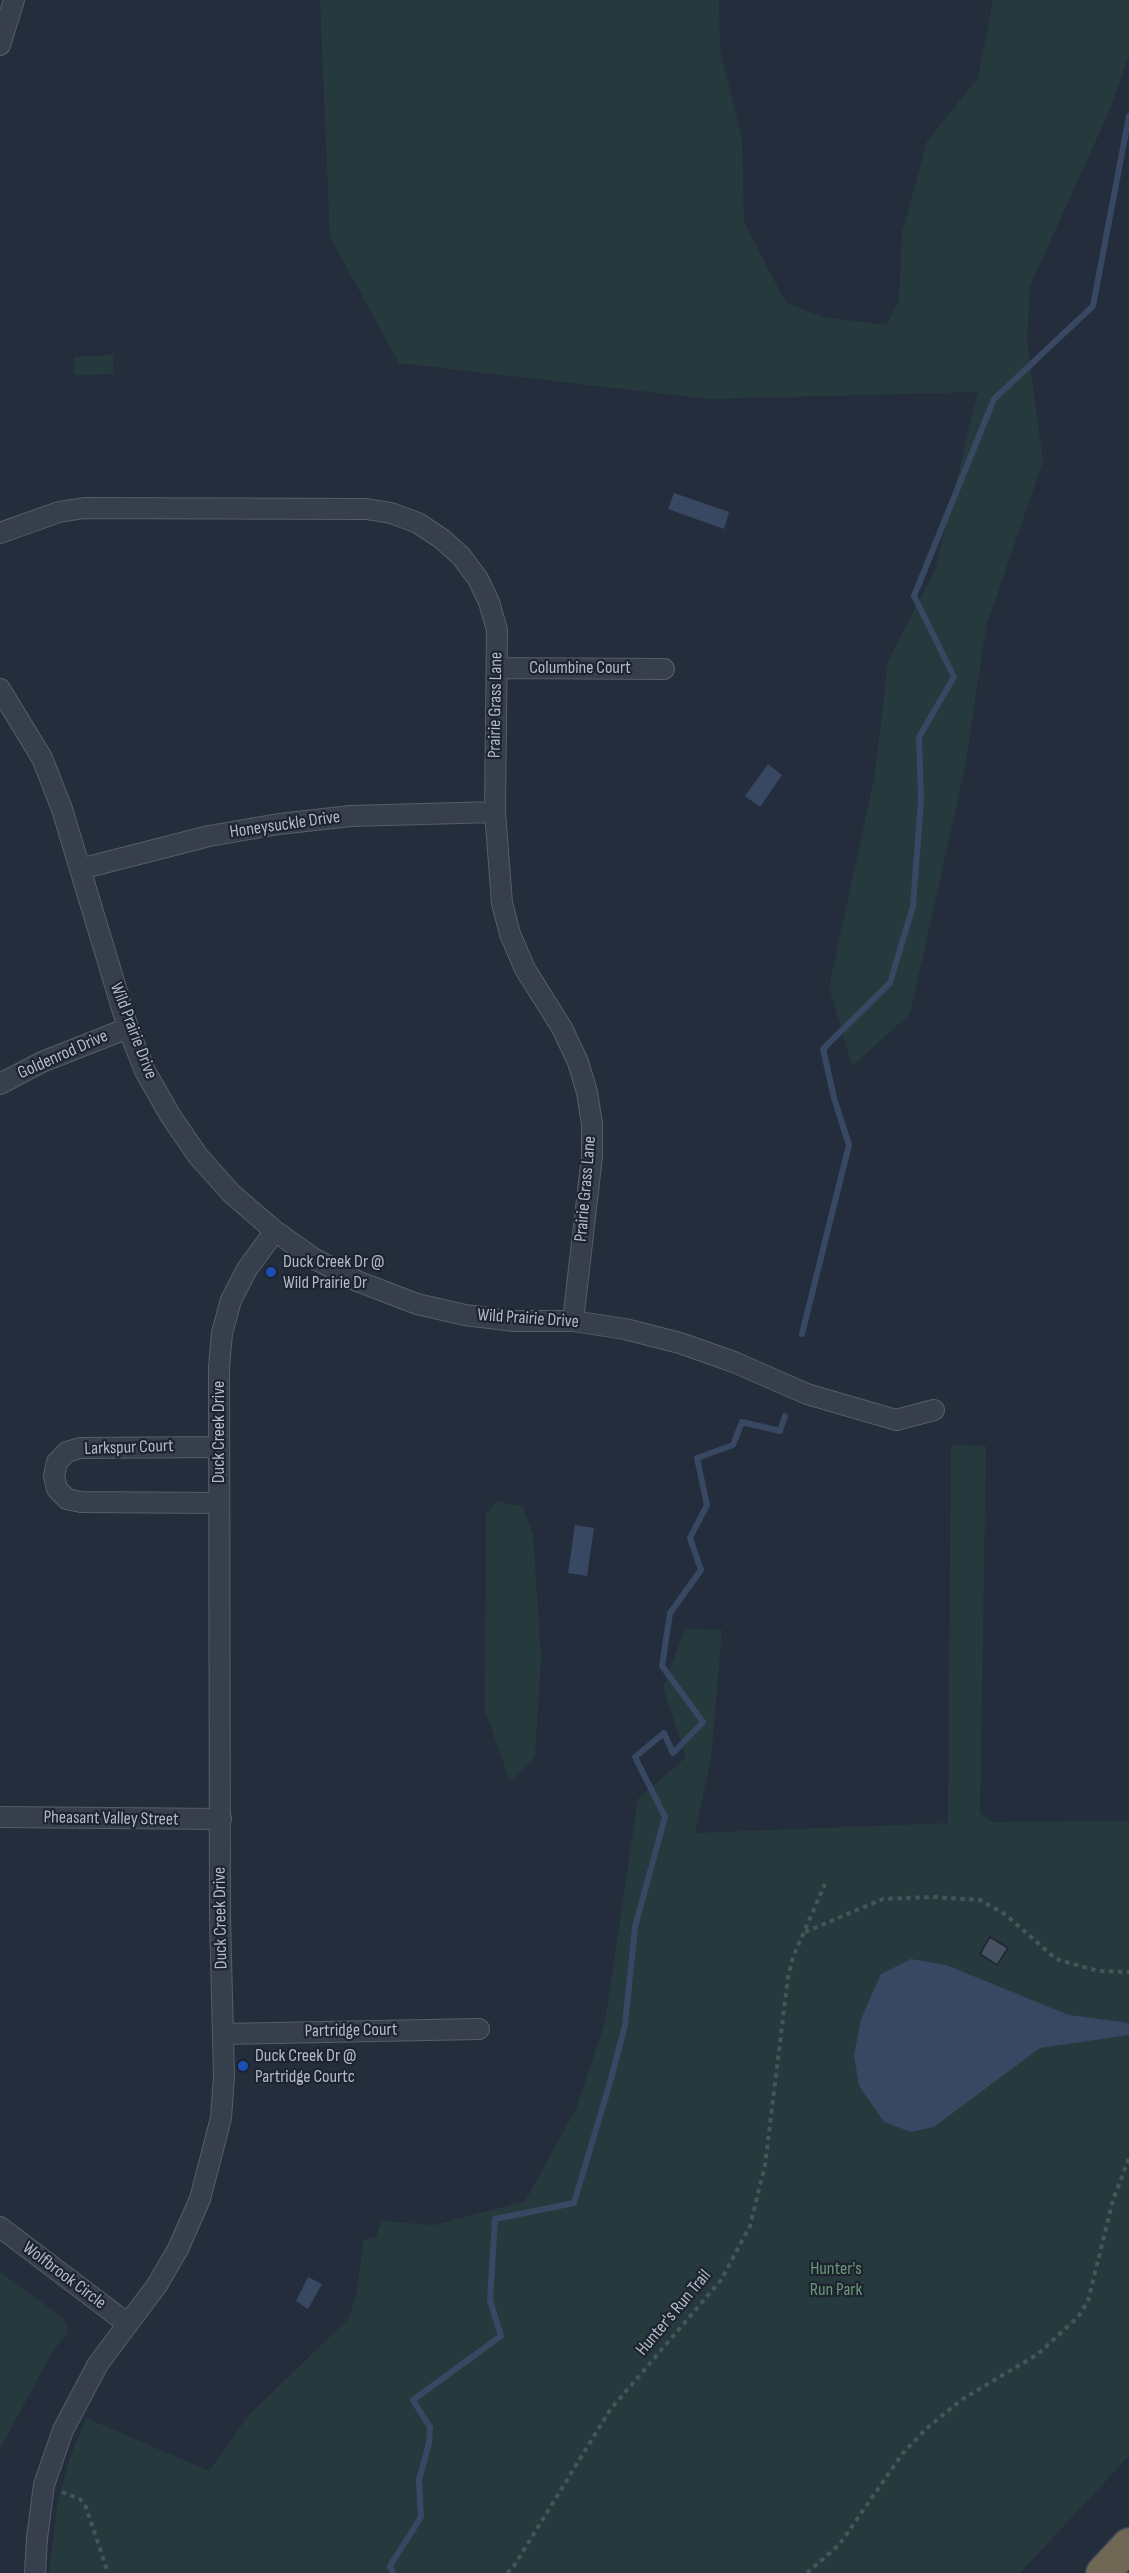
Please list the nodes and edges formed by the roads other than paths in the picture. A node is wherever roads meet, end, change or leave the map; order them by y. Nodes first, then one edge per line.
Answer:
1 (14, 0) edge
2 (0, 45) edge
3 (0, 533) edge
4 (497, 668) junction
5 (664, 669) dead end
6 (0, 689) edge
7 (495, 812) junction
8 (80, 869) junction
9 (128, 1028) junction
10 (0, 1084) edge
11 (275, 1231) junction
12 (573, 1321) junction
13 (934, 1410) dead end
14 (219, 1447) junction
15 (219, 1503) junction
16 (0, 1818) edge
17 (221, 1819) junction
18 (479, 2029) dead end
19 (224, 2034) junction
20 (0, 2227) edge
21 (128, 2324) junction
22 (1129, 2545) edge
23 (35, 2573) edge
24 (1103, 2573) edge

1 - 2 street
3 - 4 street, Prairie Grass Lane
4 - 5 street, Columbine Court
4 - 7 street, Prairie Grass Lane
6 - 8 street, Wild Prairie Drive
7 - 8 street, Honeysuckle Drive
7 - 12 street, Prairie Grass Lane
8 - 9 street, Wild Prairie Drive
9 - 10 street, Goldenrod Drive
9 - 11 street, Wild Prairie Drive
11 - 12 street, Wild Prairie Drive
11 - 14 street, Duck Creek Drive
12 - 13 street, Wild Prairie Drive
14 - 15 street, Duck Creek Drive
14 - 15 street, Larkspur Court
15 - 17 street, Duck Creek Drive
16 - 17 street, Pheasant Valley Street
17 - 19 street, Duck Creek Drive
18 - 19 street, Partridge Court
19 - 21 street, Duck Creek Drive
20 - 21 street, Wolfbrook Circle
21 - 23 street, Duck Creek Drive
22 - 24 highway

